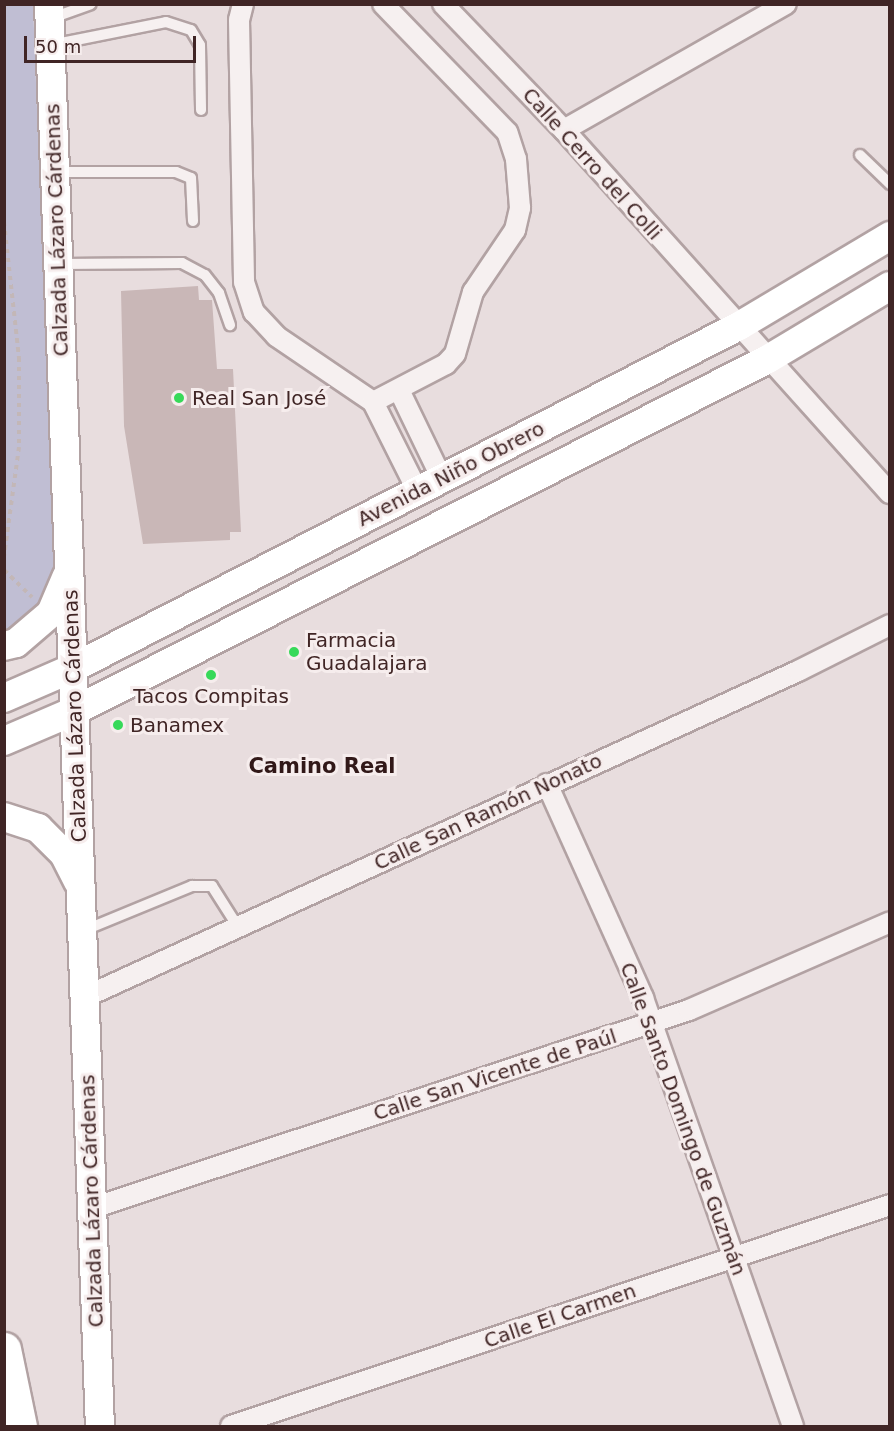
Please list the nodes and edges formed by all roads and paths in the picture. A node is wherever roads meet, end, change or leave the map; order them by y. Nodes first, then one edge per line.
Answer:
1 (91, 4) edge
2 (243, 4) edge
3 (383, 4) edge
4 (442, 4) edge
5 (786, 4) edge
6 (759, 11) edge
7 (49, 23) edge
8 (201, 110) dead end
9 (564, 130) junction
10 (860, 155) dead end
11 (55, 172) junction
12 (890, 184) edge
13 (193, 220) dead end
14 (4, 222) edge
15 (890, 236) edge
16 (58, 264) junction
17 (890, 286) edge
18 (230, 325) dead end
19 (739, 326) junction
20 (768, 360) junction
21 (399, 390) junction
22 (373, 402) junction
23 (430, 485) junction
24 (890, 492) edge
25 (4, 556) edge
26 (69, 569) junction
27 (4, 570) edge
28 (39, 603) dead end
29 (890, 625) edge
30 (4, 646) edge
31 (73, 668) junction
32 (4, 698) edge
33 (74, 711) junction
34 (4, 741) edge
35 (547, 784) junction
36 (4, 817) edge
37 (81, 889) junction
38 (890, 922) edge
39 (238, 927) junction
40 (85, 930) junction
41 (85, 997) junction
42 (652, 1023) junction
43 (890, 1205) edge
44 (93, 1208) junction
45 (734, 1258) junction
46 (4, 1349) edge
47 (20, 1426) edge
48 (100, 1426) edge
49 (231, 1426) edge
50 (793, 1426) edge

1 - 7 lane
2 - 22 street
3 - 21 street
4 - 9 street, Calle Cerro del Colli
5 - 6 street
6 - 9 street
7 - 8 lane
7 - 11 main road, Calzada Lázaro Cárdenas
9 - 19 street, Calle Cerro del Colli
10 - 12 lane
11 - 13 lane
11 - 16 main road, Calzada Lázaro Cárdenas
14 - 25 path
15 - 19 main road, Avenida Niño Obrero
16 - 18 lane
16 - 26 main road, Calzada Lázaro Cárdenas
17 - 20 main road, Avenida Niño Obrero
19 - 20 street, Calle Cerro del Colli
19 - 23 main road, Avenida Niño Obrero
20 - 24 street, Calle Cerro del Colli
20 - 33 main road, Avenida Niño Obrero
21 - 22 street
21 - 23 street
22 - 23 street
23 - 31 main road, Avenida Niño Obrero
26 - 30 main road
26 - 31 main road, Calzada Lázaro Cárdenas
27 - 28 path
29 - 35 street, Calle San Ramón Nonato
31 - 32 main road, Avenida Niño Obrero
31 - 33 main road, Calzada Lázaro Cárdenas
33 - 34 main road, Avenida Niño Obrero
33 - 37 main road, Calzada Lázaro Cárdenas
35 - 39 street, Calle San Ramón Nonato
35 - 42 street, Calle Santo Domingo de Guzmán
36 - 37 main road
37 - 40 main road, Calzada Lázaro Cárdenas
38 - 42 street, Calle San Vicente de Paúl
39 - 40 lane
39 - 41 street, Calle San Ramón Nonato
40 - 41 main road, Calzada Lázaro Cárdenas
41 - 44 main road, Calzada Lázaro Cárdenas
42 - 44 street, Calle San Vicente de Paúl
42 - 45 street, Calle Santo Domingo de Guzmán
43 - 45 street, Calle El Carmen
44 - 48 main road, Calzada Lázaro Cárdenas
45 - 49 street, Calle El Carmen
45 - 50 street, Calle Santo Domingo de Guzmán
46 - 47 highway

